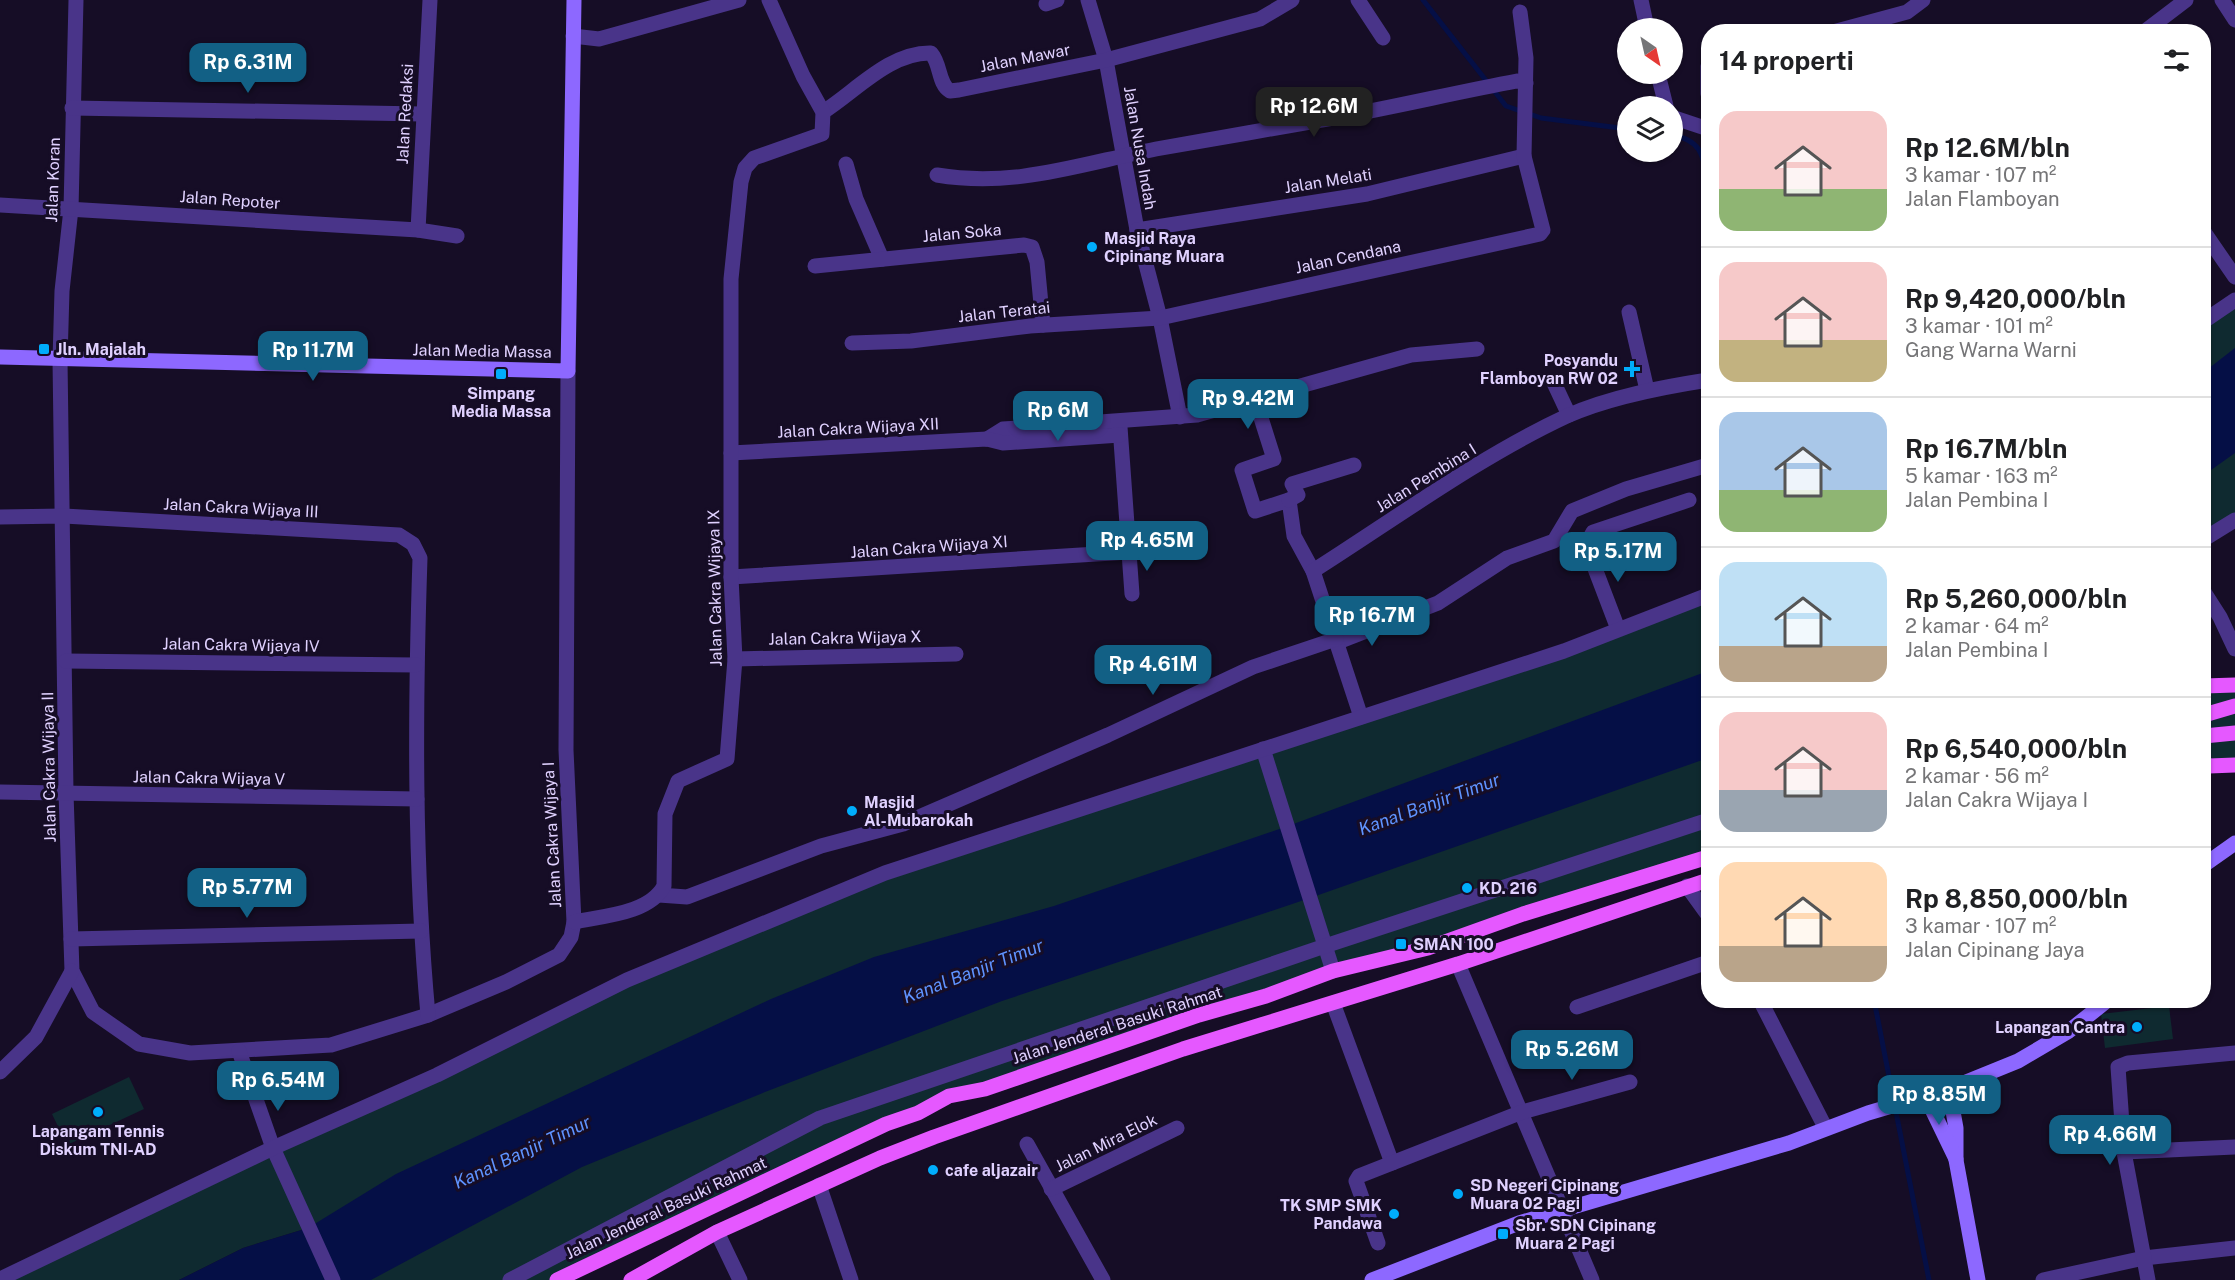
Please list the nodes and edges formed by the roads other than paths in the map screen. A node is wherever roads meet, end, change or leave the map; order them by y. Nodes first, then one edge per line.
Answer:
1 (76, 0) edge
2 (430, 0) edge
3 (574, 0) edge
4 (740, 0) edge
5 (769, 0) edge
6 (1088, 0) edge
7 (1292, 0) edge
8 (1358, 0) edge
9 (1641, 0) edge
10 (1923, 0) edge
11 (2222, 0) edge
12 (2177, 3) edge
13 (1520, 12) dead end
14 (1645, 18) edge
15 (2235, 20) edge
16 (1863, 24) edge
17 (2153, 24) edge
18 (573, 36) junction
19 (1383, 38) dead end
20 (1107, 60) junction
21 (1521, 82) junction
22 (72, 108) junction
23 (824, 112) junction
24 (422, 114) junction
25 (1683, 121) edge
26 (1701, 127) edge
27 (1123, 156) junction
28 (1524, 156) junction
29 (846, 164) dead end
30 (937, 175) dead end
31 (0, 205) edge
32 (71, 208) junction
33 (418, 230) junction
34 (1137, 230) junction
35 (457, 236) dead end
36 (2211, 242) edge
37 (882, 259) junction
38 (815, 266) dead end
39 (2235, 277) edge
40 (2235, 300) edge
41 (1629, 312) dead end
42 (2211, 316) edge
43 (1160, 318) junction
44 (1044, 325) junction
45 (852, 344) dead end
46 (1477, 349) dead end
47 (0, 357) edge
48 (60, 360) junction
49 (568, 371) junction
50 (1701, 381) edge
51 (1554, 383) dead end
52 (1647, 390) junction
53 (1255, 399) junction
54 (1569, 415) junction
55 (1179, 417) junction
56 (1120, 428) junction
57 (731, 453) junction
58 (1354, 465) dead end
59 (1701, 467) edge
60 (1289, 500) junction
61 (1689, 500) dead end
62 (64, 516) junction
63 (0, 517) edge
64 (2235, 520) edge
65 (2211, 534) edge
66 (1129, 552) junction
67 (1312, 572) junction
68 (731, 577) junction
69 (1132, 594) dead end
70 (1701, 598) edge
71 (2211, 603) edge
72 (1618, 629) junction
73 (1337, 641) junction
74 (2235, 649) edge
75 (956, 654) dead end
76 (735, 659) junction
77 (66, 661) junction
78 (416, 665) junction
79 (2235, 685) edge
80 (2211, 687) edge
81 (2235, 706) edge
82 (2211, 713) edge
83 (1360, 717) junction
84 (2235, 733) edge
85 (2211, 735) edge
86 (1265, 754) junction
87 (2235, 765) edge
88 (2211, 766) edge
89 (0, 792) edge
90 (66, 793) junction
91 (417, 799) junction
92 (1701, 822) edge
93 (2235, 843) edge
94 (1701, 859) edge
95 (2211, 860) edge
96 (1701, 882) edge
97 (1687, 886) junction
98 (659, 895) junction
99 (1701, 905) edge
100 (574, 922) junction
101 (421, 931) junction
102 (71, 939) junction
103 (1325, 946) junction
104 (1458, 964) junction
105 (1701, 964) edge
106 (72, 970) junction
107 (1333, 971) junction
108 (1333, 1003) junction
109 (1577, 1007) dead end
110 (1764, 1008) edge
111 (2098, 1008) edge
112 (428, 1015) junction
113 (239, 1052) junction
114 (2235, 1053) edge
115 (0, 1072) edge
116 (1630, 1082) dead end
117 (1949, 1089) junction
118 (1926, 1097) junction
119 (1522, 1112) junction
120 (1825, 1127) junction
121 (1177, 1128) dead end
122 (1027, 1144) dead end
123 (2235, 1147) edge
124 (273, 1148) junction
125 (2124, 1152) junction
126 (1956, 1160) junction
127 (1392, 1163) junction
128 (819, 1185) junction
129 (1051, 1189) junction
130 (1564, 1209) junction
131 (717, 1232) junction
132 (1378, 1243) dead end
133 (2235, 1248) edge
134 (2144, 1258) junction
135 (0, 1279) edge
136 (333, 1280) edge
137 (510, 1280) edge
138 (557, 1280) edge
139 (632, 1280) edge
140 (740, 1280) edge
141 (851, 1280) edge
142 (1103, 1280) edge
143 (1372, 1280) edge
144 (1592, 1280) edge
145 (1978, 1280) edge
146 (2043, 1280) edge
147 (2148, 1280) edge

1 - 22 street, Jalan Koran
2 - 24 street, Jalan Redaksi
3 - 18 street, Jalan Media Massa
4 - 18 street
5 - 23 street
6 - 20 street, Jalan Nusa Indah
7 - 20 street, Jalan Mawar
8 - 19 street
9 - 14 street
10 - 16 street
11 - 15 street
12 - 17 street
13 - 21 street
18 - 49 street, Jalan Media Massa
20 - 23 street, Jalan Mawar
20 - 27 street, Jalan Nusa Indah
21 - 27 street
21 - 28 street
22 - 24 street
22 - 32 street, Jalan Koran
23 - 57 street, Jalan Cakra Wijaya IX
24 - 33 street, Jalan Redaksi
25 - 26 street
27 - 30 street
27 - 34 street, Jalan Nusa Indah
28 - 34 street, Jalan Melati
28 - 43 street, Jalan Cendana
29 - 37 street
31 - 32 street, Jalan Repoter
32 - 33 street, Jalan Repoter
32 - 48 street, Jalan Koran
33 - 35 street, Jalan Repoter
34 - 43 street, Jalan Nusa Indah
36 - 39 street
37 - 38 street, Jalan Soka
37 - 44 street, Jalan Soka
40 - 42 street
41 - 52 street
43 - 44 street, Jalan Teratai
43 - 55 street, Jalan Nusa Indah
44 - 45 street, Jalan Teratai
46 - 53 street, Jalan Cakra Wijaya XII
47 - 48 street, Jalan Media Massa
48 - 49 street, Jalan Media Massa
48 - 62 street, Jalan Cakra Wijaya II
49 - 100 street, Jalan Cakra Wijaya I
50 - 52 street, Jalan Pembina I
51 - 54 street
52 - 54 street, Jalan Pembina I
53 - 55 street, Jalan Cakra Wijaya XII
53 - 60 street
54 - 67 street, Jalan Pembina I
55 - 56 street, Jalan Cakra Wijaya XII
56 - 57 street, Jalan Cakra Wijaya XII
56 - 66 street
57 - 68 street, Jalan Cakra Wijaya IX
58 - 60 street
59 - 73 street
60 - 67 street
61 - 72 street
62 - 63 street, Jalan Cakra Wijaya III
62 - 77 street, Jalan Cakra Wijaya II
62 - 78 street, Jalan Cakra Wijaya III
64 - 65 street
66 - 68 street, Jalan Cakra Wijaya XI
66 - 69 street
67 - 73 street
68 - 76 street, Jalan Cakra Wijaya IX
70 - 72 street
71 - 74 street
72 - 83 street
73 - 83 street
73 - 98 street
75 - 76 street, Jalan Cakra Wijaya X
76 - 98 street, Jalan Cakra Wijaya IX
77 - 78 street, Jalan Cakra Wijaya IV
77 - 90 street, Jalan Cakra Wijaya II
78 - 91 street
79 - 80 main road
81 - 82 main road
83 - 86 street
84 - 85 main road
86 - 103 street
86 - 124 street
87 - 88 main road
89 - 90 street, Jalan Cakra Wijaya V
90 - 91 street, Jalan Cakra Wijaya V
90 - 102 street, Jalan Cakra Wijaya II
91 - 101 street
92 - 103 street
93 - 95 street
94 - 107 main road, Jalan Jenderal Basuki Rahmat
96 - 97 main road
97 - 99 street
97 - 104 main road
98 - 100 street
100 - 112 street, Jalan Cakra Wijaya I
101 - 102 street
101 - 112 street
102 - 106 street, Jalan Cakra Wijaya II
103 - 107 street
103 - 137 street
104 - 108 main road
104 - 119 street
105 - 109 street
106 - 113 street, Jalan Cakra Wijaya II
106 - 115 street
107 - 138 main road, Jalan Jenderal Basuki Rahmat
108 - 127 street
108 - 128 main road
110 - 120 street
111 - 117 street
112 - 113 street, Jalan Cakra Wijaya I
113 - 124 street
114 - 125 street
116 - 119 street
117 - 118 street
117 - 126 street
118 - 120 street
118 - 126 street
119 - 127 street
119 - 130 street
120 - 130 street
121 - 129 street, Jalan Mira Elok
122 - 129 street, Jalan Mira Elok
123 - 125 street
124 - 135 street
124 - 136 street
125 - 134 street
126 - 145 street
127 - 132 street
128 - 131 main road
128 - 141 street
129 - 142 street, Jalan Mira Elok
130 - 143 street
130 - 144 street
131 - 139 main road
131 - 140 street
133 - 134 street
134 - 146 street
134 - 147 street

